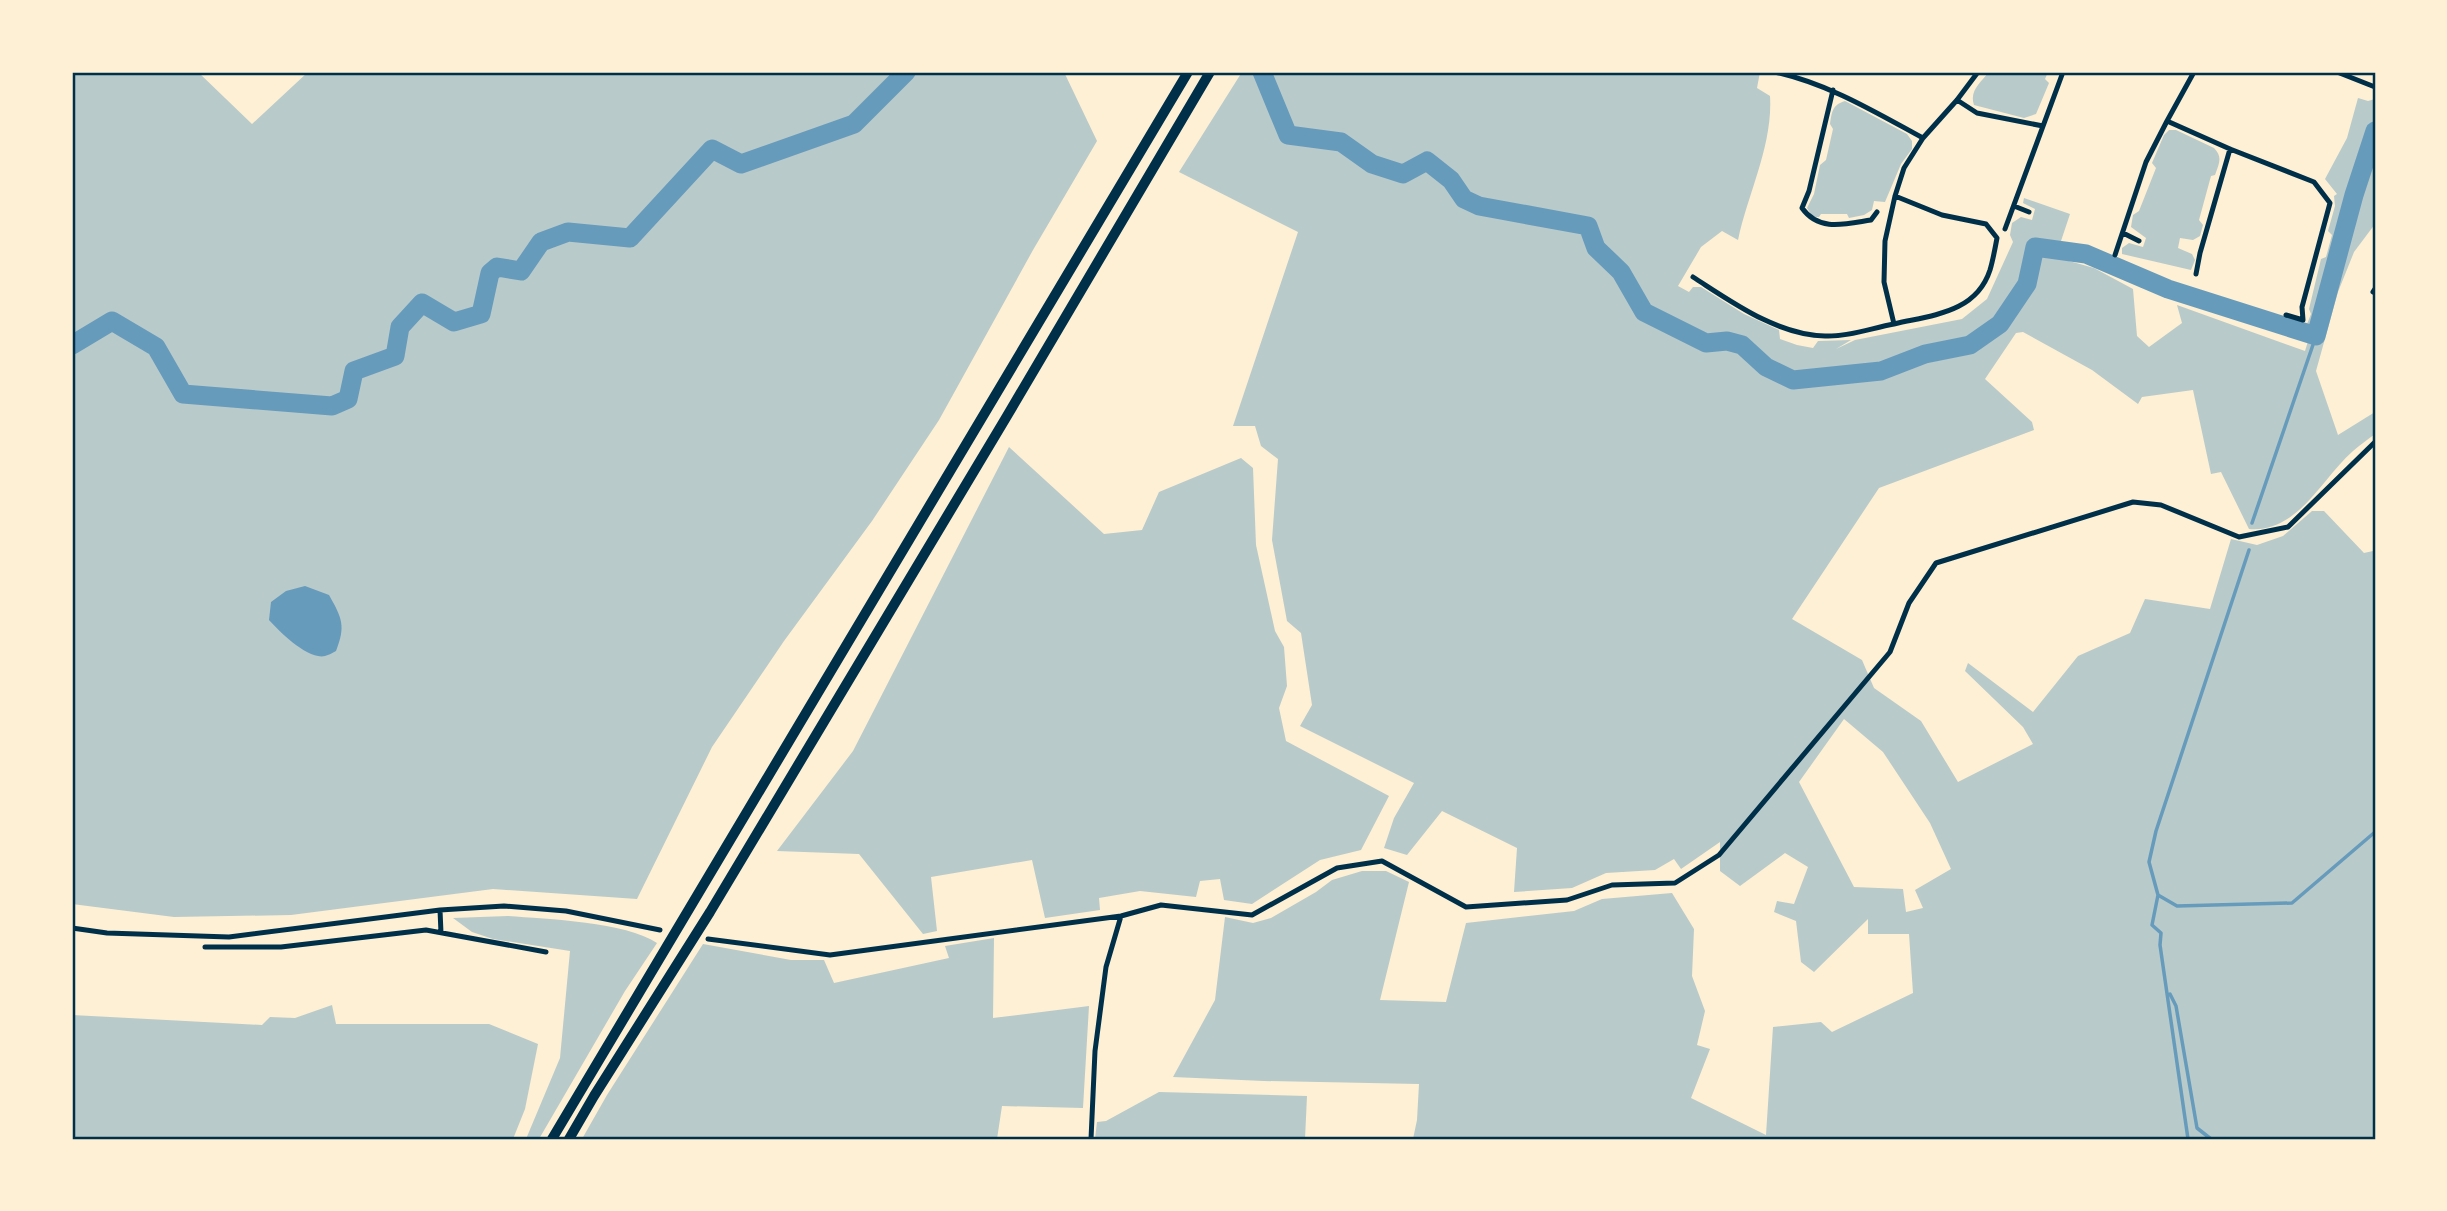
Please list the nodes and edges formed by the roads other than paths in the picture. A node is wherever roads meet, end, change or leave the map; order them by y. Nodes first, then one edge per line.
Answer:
1 (1188, 72) edge
2 (1210, 72) edge
3 (1775, 72) edge
4 (1978, 72) edge
5 (2063, 72) edge
6 (2194, 72) edge
7 (2337, 72) edge
8 (2375, 87) edge
9 (1833, 90) junction
10 (1957, 100) junction
11 (2167, 121) junction
12 (2043, 126) junction
13 (1923, 138) junction
14 (2230, 149) junction
15 (1895, 196) junction
16 (2014, 206) junction
17 (1877, 212) dead end
18 (2029, 212) dead end
19 (2006, 229) dead end
20 (2123, 233) junction
21 (2139, 240) dead end
22 (2190, 249) dead end
23 (2200, 253) junction
24 (2115, 255) dead end
25 (2196, 274) dead end
26 (1693, 277) dead end
27 (2286, 314) dead end
28 (1894, 324) junction
29 (2375, 442) edge
30 (440, 910) junction
31 (1121, 916) junction
32 (72, 929) edge
33 (660, 930) dead end
34 (278, 931) junction
35 (441, 933) junction
36 (708, 939) dead end
37 (205, 947) dead end
38 (281, 947) junction
39 (546, 953) dead end
40 (552, 1139) edge
41 (569, 1139) edge
42 (1091, 1139) edge

1 - 40 highway
2 - 41 highway
3 - 9 street
4 - 10 street
5 - 12 street
6 - 11 street
7 - 8 street
9 - 13 street
9 - 17 street
10 - 12 street
10 - 13 street
11 - 14 street
11 - 20 street
12 - 16 street
13 - 15 street
14 - 23 street
14 - 27 street
15 - 28 street
15 - 28 street
16 - 18 street
16 - 19 street
20 - 21 street
20 - 24 street
22 - 23 street
23 - 25 street
26 - 28 street
29 - 31 street
30 - 33 street
30 - 34 street
30 - 35 street
31 - 36 street
31 - 42 street
32 - 34 street
34 - 38 street
35 - 38 street
35 - 39 street
37 - 38 street

